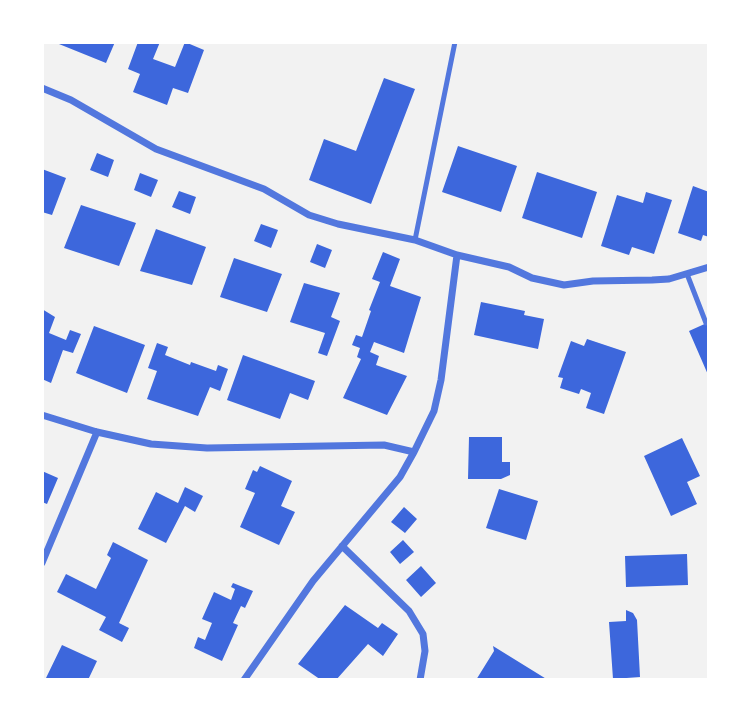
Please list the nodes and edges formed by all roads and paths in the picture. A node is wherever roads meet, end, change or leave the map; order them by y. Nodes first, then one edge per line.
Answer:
1 (455, 42) edge
2 (42, 88) edge
3 (415, 240) junction
4 (457, 255) junction
5 (709, 267) edge
6 (687, 274) junction
7 (706, 323) dead end
8 (42, 415) edge
9 (97, 432) junction
10 (414, 452) junction
11 (342, 546) junction
12 (42, 563) edge
13 (244, 680) edge
14 (420, 680) edge

1 - 3 lane
2 - 3 street
3 - 4 street
4 - 6 street
4 - 10 street
5 - 6 street
6 - 7 lane
8 - 9 street
9 - 10 street
9 - 12 street
10 - 11 street
11 - 13 street
11 - 14 street

